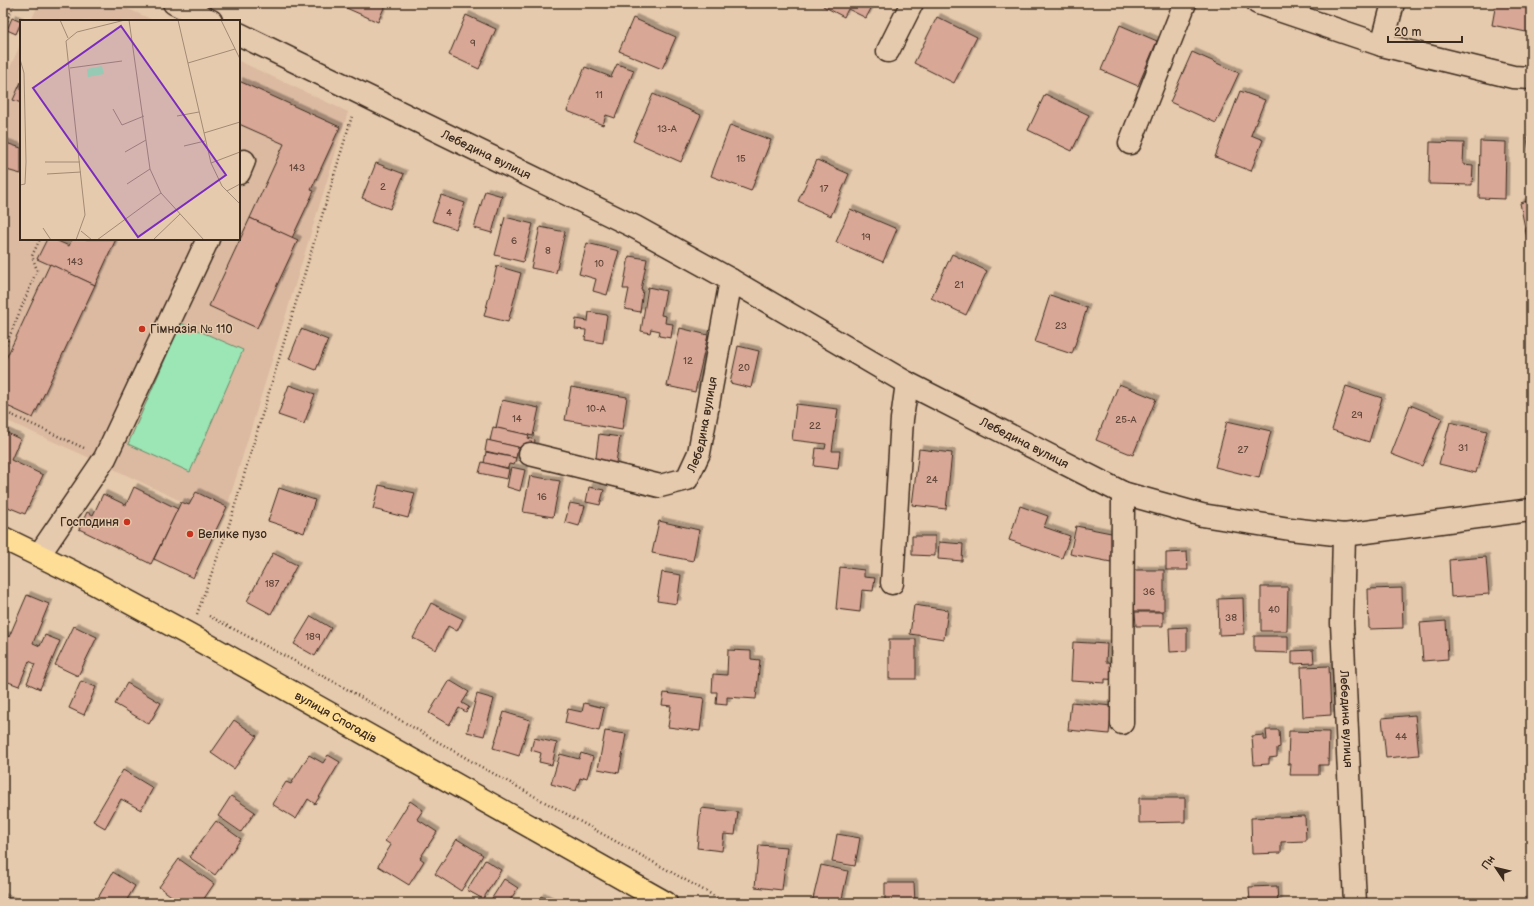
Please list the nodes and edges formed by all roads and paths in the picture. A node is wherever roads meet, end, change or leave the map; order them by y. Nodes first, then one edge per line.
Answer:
1 (14, 3) edge
2 (174, 3) edge
3 (912, 3) edge
4 (1185, 3) edge
5 (1258, 3) edge
6 (1392, 3) edge
7 (209, 20) edge
8 (3, 32) edge
9 (240, 34) edge
10 (1382, 45) junction
11 (888, 51) dead end
12 (1531, 78) edge
13 (359, 92) junction
14 (1130, 143) dead end
15 (40, 240) edge
16 (208, 240) edge
17 (731, 280) junction
18 (3, 352) edge
19 (907, 383) junction
20 (3, 411) edge
21 (530, 454) dead end
22 (105, 458) junction
23 (1123, 494) junction
24 (1531, 510) edge
25 (1344, 535) junction
26 (3, 538) edge
27 (39, 555) junction
28 (892, 583) dead end
29 (192, 607) dead end
30 (198, 611) junction
31 (205, 614) dead end
32 (190, 635) junction
33 (1122, 723) dead end
34 (666, 903) edge
35 (727, 903) edge
36 (1356, 903) edge

1 - 8 path
2 - 7 street
3 - 11 street
4 - 14 street
5 - 10 street
6 - 10 street
9 - 13 street, Лебедина вулиця
10 - 12 street
13 - 17 street, Лебедина вулиця
13 - 30 path
15 - 18 path
16 - 22 street
17 - 19 street, Лебедина вулиця
17 - 21 street, Лебедина вулиця
19 - 23 street, Лебедина вулиця
19 - 28 street
20 - 22 path
22 - 27 street
23 - 25 street, Лебедина вулиця
23 - 33 street
24 - 25 street, Лебедина вулиця
25 - 36 street, Лебедина вулиця
26 - 27 main road, вулиця Спогадів
27 - 32 main road, вулиця Спогадів
29 - 30 path
30 - 32 path
31 - 35 path
32 - 34 main road, вулиця Спогадів

